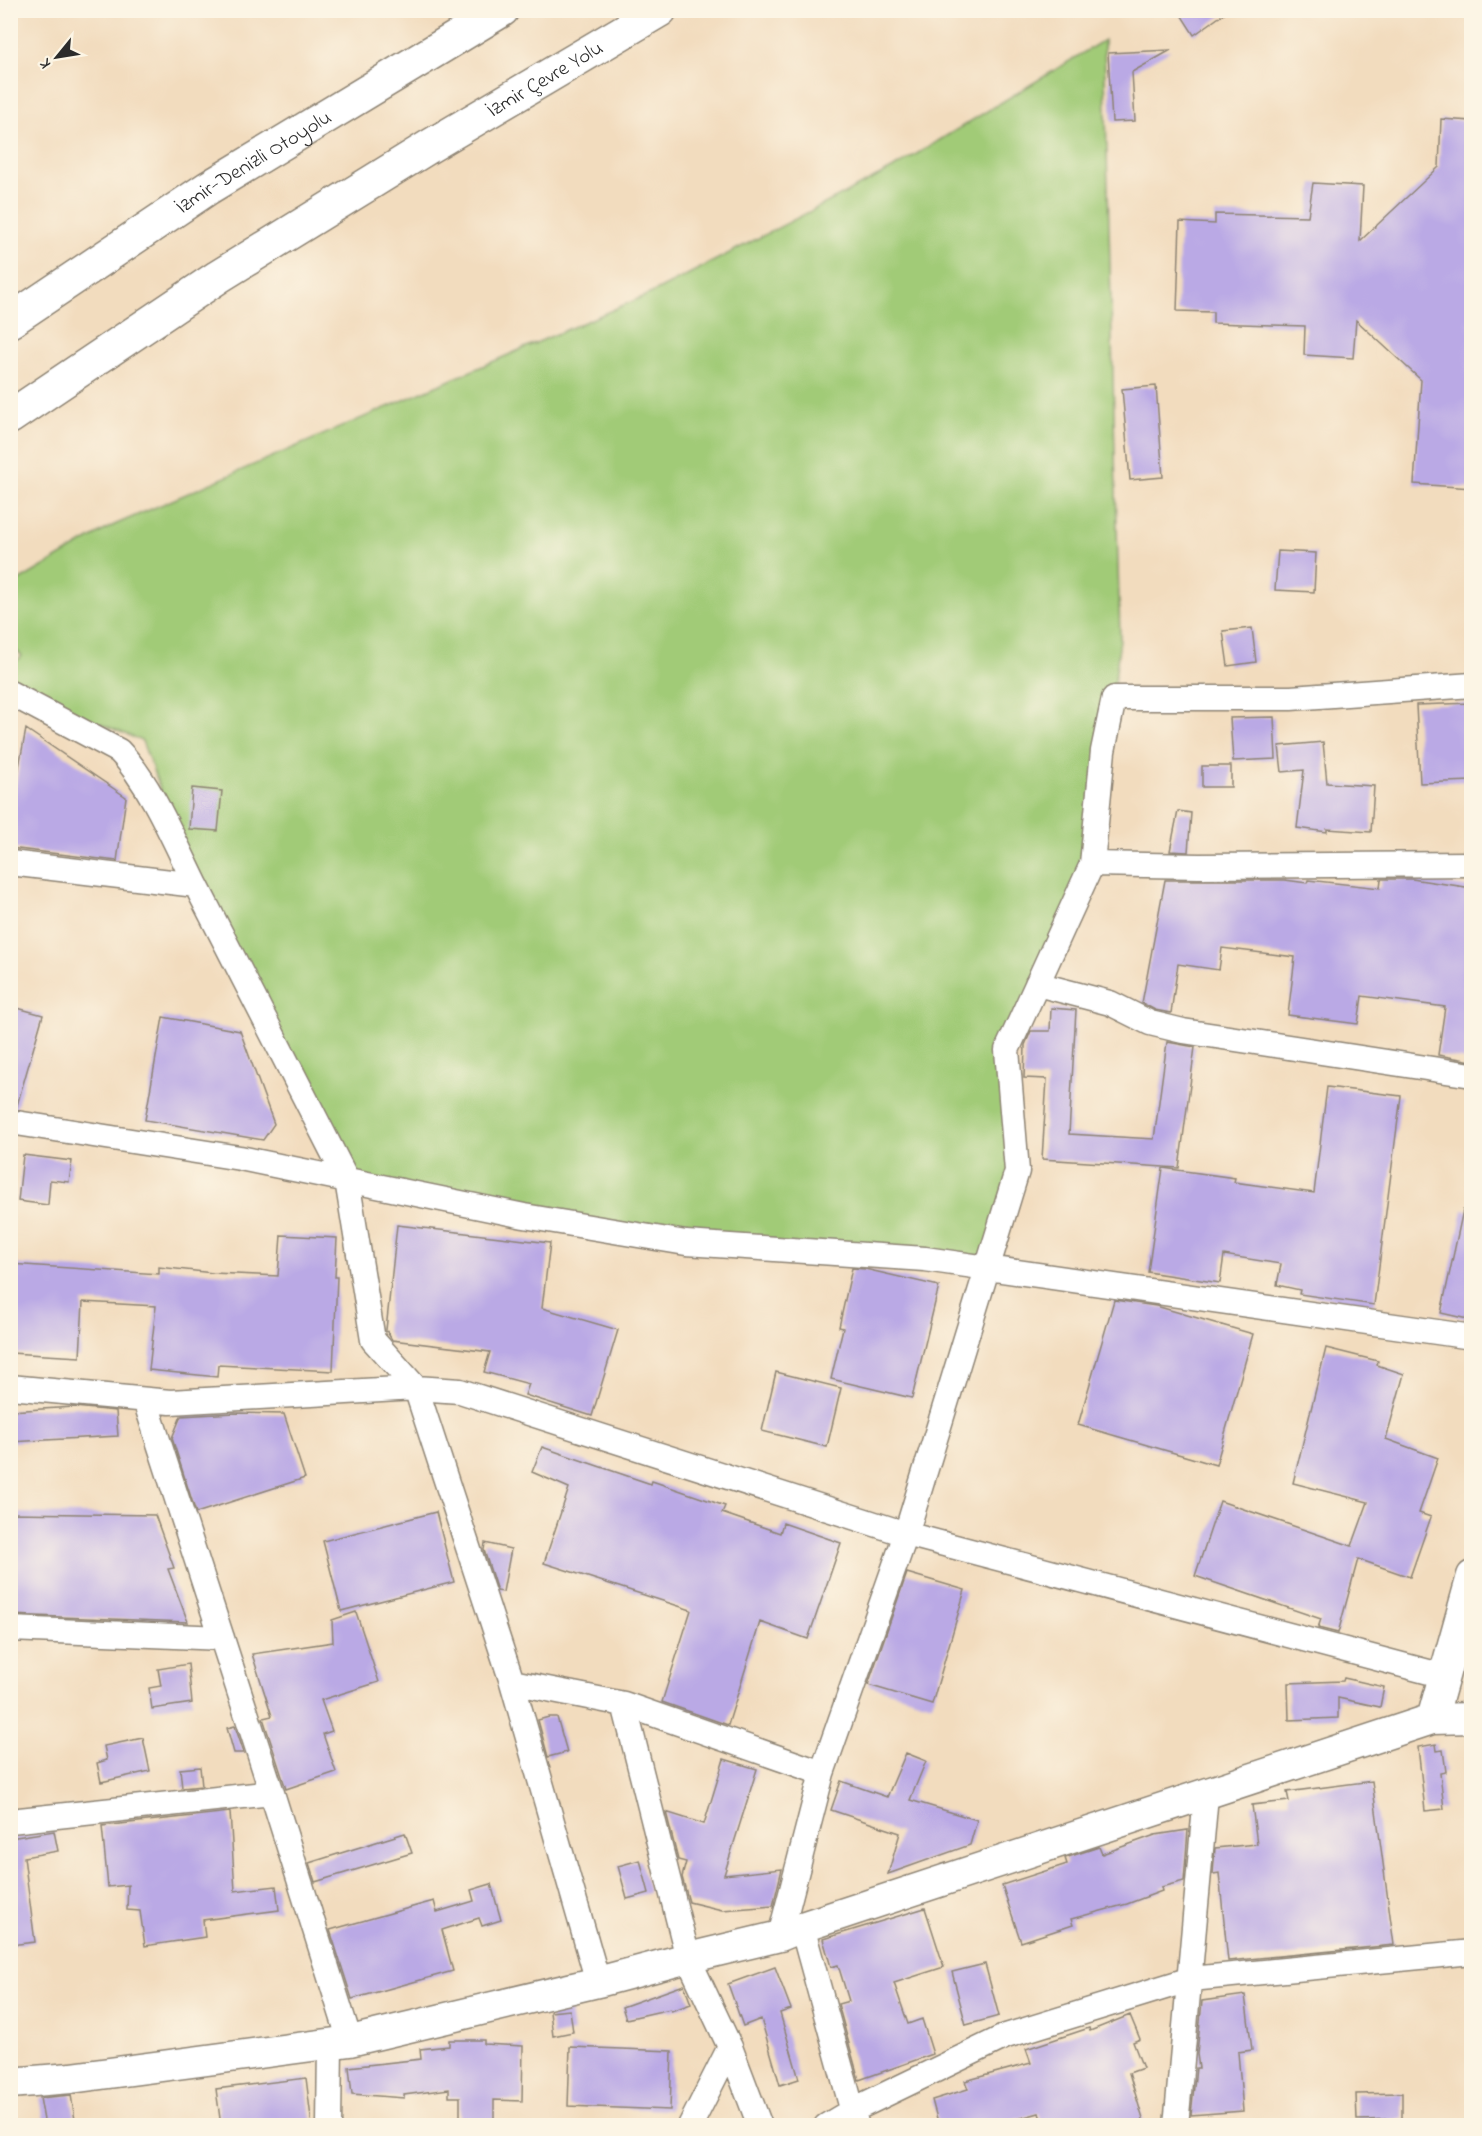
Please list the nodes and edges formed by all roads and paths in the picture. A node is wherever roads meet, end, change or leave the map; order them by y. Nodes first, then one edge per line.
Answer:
1 (502, 10) edge
2 (660, 10) edge
3 (10, 321) edge
4 (10, 417) edge
5 (1472, 685) edge
6 (10, 693) edge
7 (10, 863) edge
8 (1092, 864) junction
9 (1472, 864) edge
10 (196, 885) junction
11 (1037, 984) junction
12 (1472, 1075) edge
13 (10, 1122) edge
14 (347, 1180) junction
15 (987, 1268) junction
16 (1472, 1337) edge
17 (10, 1387) edge
18 (416, 1388) junction
19 (144, 1400) junction
20 (906, 1534) junction
21 (1472, 1576) edge
22 (10, 1629) edge
23 (222, 1638) junction
24 (1444, 1676) junction
25 (512, 1682) junction
26 (624, 1704) junction
27 (1472, 1718) edge
28 (1432, 1719) junction
29 (822, 1773) junction
30 (272, 1793) junction
31 (1206, 1795) junction
32 (10, 1821) edge
33 (791, 1931) junction
34 (1472, 1952) edge
35 (688, 1958) junction
36 (1191, 1979) junction
37 (598, 1982) junction
38 (340, 2042) junction
39 (730, 2047) junction
40 (10, 2083) edge
41 (855, 2118) edge
42 (329, 2126) edge
43 (690, 2126) edge
44 (760, 2126) edge
45 (826, 2126) edge
46 (1176, 2126) edge

1 - 3 highway, İzmir-Denizli Otoyolu
2 - 4 highway, İzmir Çevre Yolu
5 - 8 street
6 - 10 street
7 - 10 street
8 - 9 street
8 - 11 street
10 - 14 street
11 - 12 street
11 - 15 street
13 - 14 street
14 - 15 street
14 - 18 street
15 - 16 street
15 - 20 street
17 - 19 street
18 - 19 street
18 - 20 street
18 - 25 street
19 - 23 street
20 - 24 street
20 - 29 street
21 - 24 street
22 - 23 street
23 - 30 street
24 - 28 street
25 - 26 street
25 - 37 street
26 - 29 street
26 - 35 street
27 - 28 street
28 - 31 street
29 - 33 street
30 - 32 street
30 - 38 street
31 - 33 street
31 - 36 street
33 - 35 street
33 - 41 street
34 - 36 street
35 - 37 street
35 - 39 street
36 - 41 street
36 - 46 street
37 - 38 street
38 - 40 street
38 - 42 street
39 - 43 street
39 - 44 street
41 - 45 street

